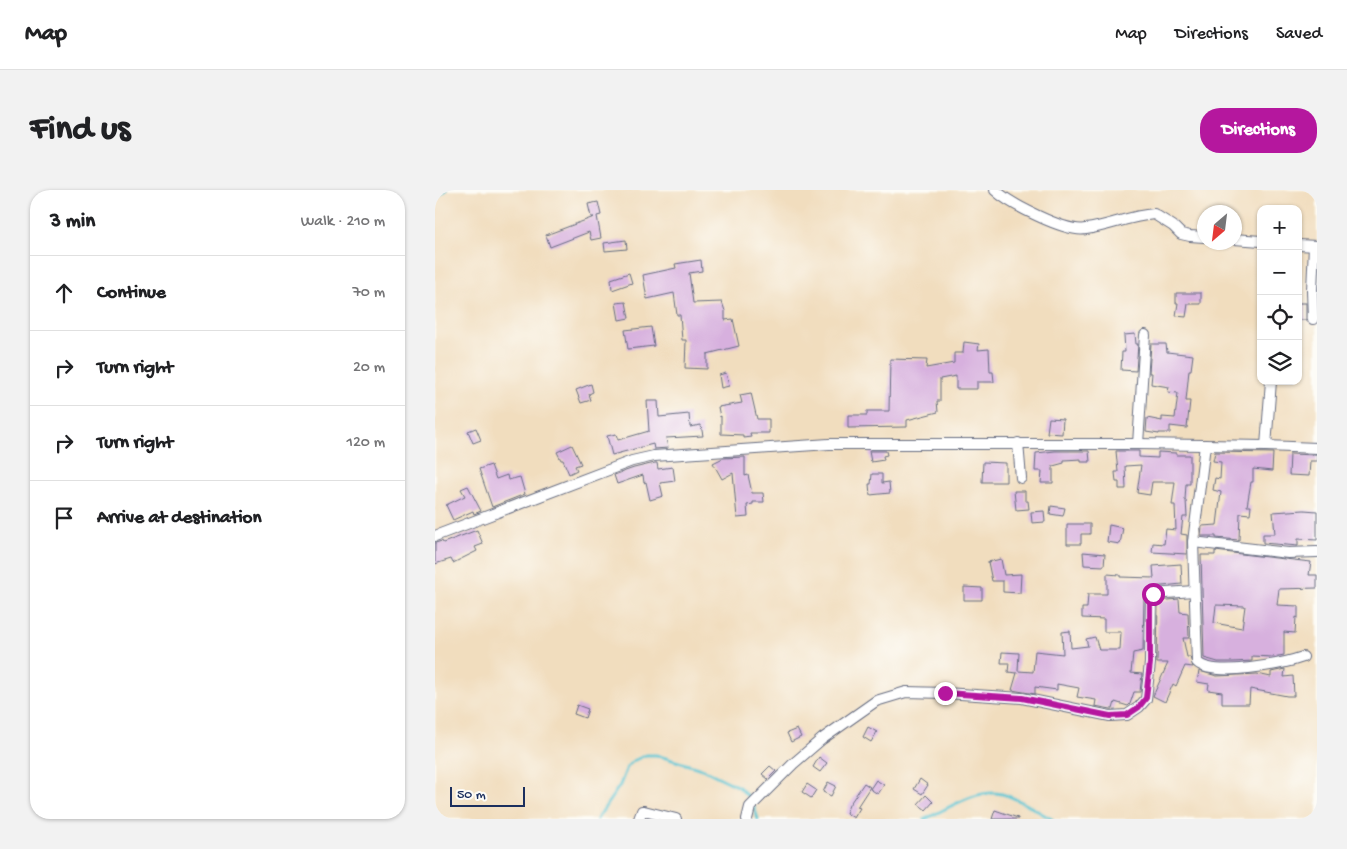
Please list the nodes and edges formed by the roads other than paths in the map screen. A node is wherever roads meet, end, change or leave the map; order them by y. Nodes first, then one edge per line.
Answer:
1 (995, 190) edge
2 (1197, 237) edge
3 (1242, 240) edge
4 (1257, 241) edge
5 (1302, 245) edge
6 (1316, 246) edge
7 (1313, 318) dead end
8 (1145, 335) dead end
9 (1271, 385) edge
10 (1018, 443) junction
11 (1138, 444) junction
12 (1205, 445) junction
13 (1266, 446) junction
14 (1317, 448) edge
15 (1021, 478) dead end
16 (435, 536) edge
17 (1193, 542) junction
18 (1317, 552) edge
19 (1194, 592) junction
20 (1303, 657) dead end
21 (750, 808) junction
22 (639, 819) edge
23 (676, 819) edge
24 (747, 819) edge
25 (756, 819) edge

1 - 2 street
3 - 4 street
5 - 6 street
6 - 7 street
8 - 11 street
9 - 13 street
10 - 11 street
10 - 15 street
10 - 16 street
11 - 12 street
12 - 13 street
12 - 17 street
13 - 14 street
17 - 18 street
17 - 19 street
19 - 20 street
19 - 21 street
21 - 24 street
21 - 25 street
22 - 23 street

